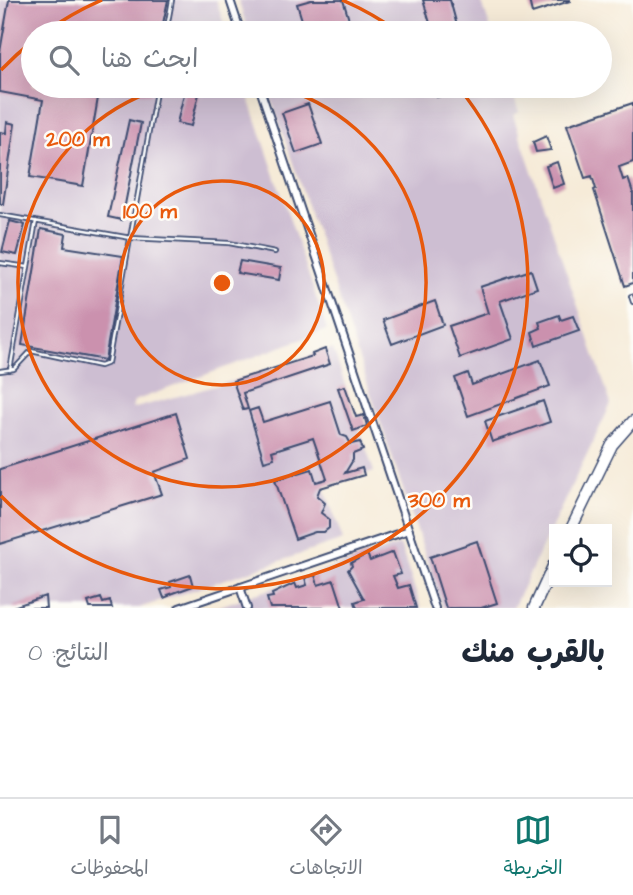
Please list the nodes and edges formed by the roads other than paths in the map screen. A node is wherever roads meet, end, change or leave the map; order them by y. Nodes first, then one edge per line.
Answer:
1 (172, 0) edge
2 (230, 0) edge
3 (168, 21) edge
4 (237, 21) edge
5 (155, 98) edge
6 (262, 98) edge
7 (0, 215) edge
8 (36, 221) junction
9 (131, 238) junction
10 (275, 252) dead end
11 (0, 263) edge
12 (28, 267) junction
13 (631, 296) dead end
14 (633, 302) edge
15 (10, 370) junction
16 (0, 371) edge
17 (633, 421) edge
18 (573, 524) edge
19 (409, 530) junction
20 (549, 575) edge
21 (240, 587) junction
22 (179, 608) edge
23 (247, 608) edge
24 (435, 608) edge
25 (534, 608) edge

1 - 3 lane
2 - 4 street
5 - 9 lane
6 - 19 street
7 - 8 lane
8 - 9 lane
8 - 12 lane
9 - 10 lane
9 - 15 lane
11 - 12 lane
12 - 15 lane
13 - 14 lane
15 - 16 lane
17 - 18 main road
19 - 21 street
19 - 24 street
20 - 25 main road
21 - 22 street
21 - 23 street

